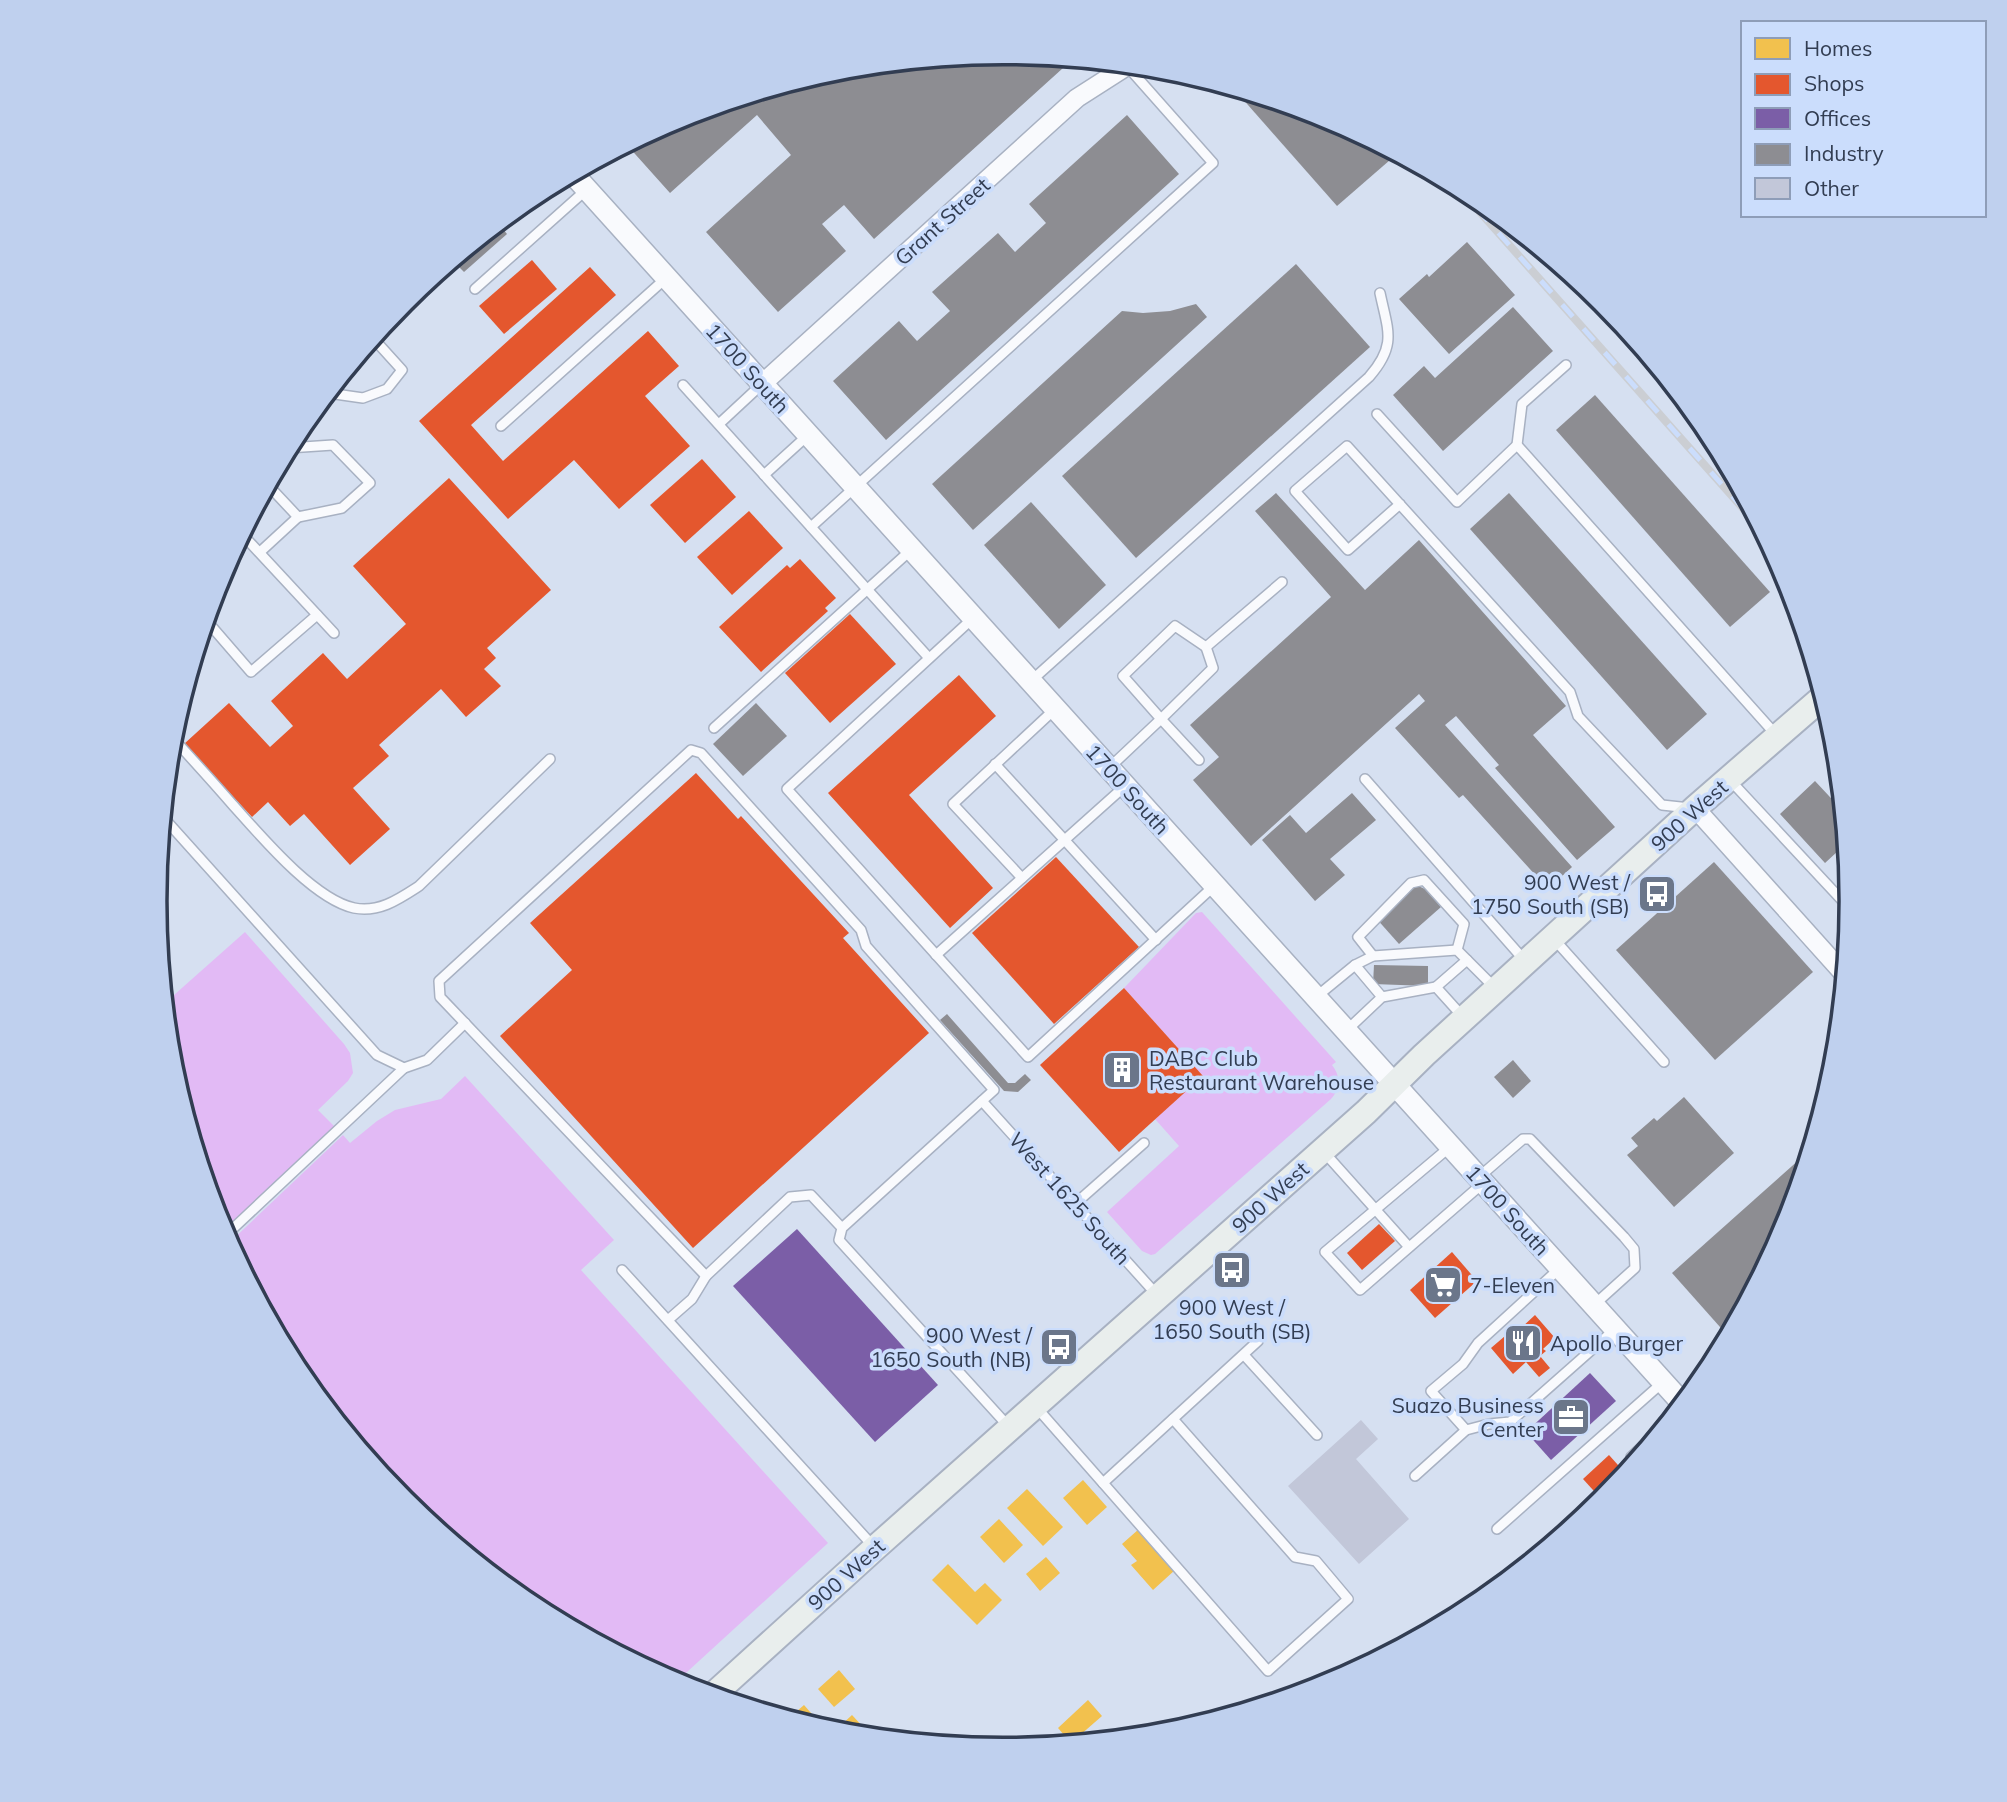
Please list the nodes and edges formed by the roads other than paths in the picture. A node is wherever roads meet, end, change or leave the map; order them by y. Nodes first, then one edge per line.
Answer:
1 (1117, 73) edge
2 (1136, 76) edge
3 (580, 181) edge
4 (667, 278) junction
5 (475, 289) dead end
6 (1380, 293) dead end
7 (379, 345) edge
8 (1566, 365) dead end
9 (762, 384) junction
10 (683, 385) dead end
11 (338, 394) edge
12 (1377, 414) dead end
13 (719, 424) junction
14 (501, 426) dead end
15 (808, 435) junction
16 (1517, 445) junction
17 (301, 447) edge
18 (764, 475) junction
19 (855, 487) junction
20 (274, 492) edge
21 (1400, 504) junction
22 (298, 517) junction
23 (811, 527) junction
24 (249, 541) edge
25 (912, 550) junction
26 (260, 552) junction
27 (1282, 582) dead end
28 (867, 589) junction
29 (317, 615) junction
30 (973, 617) junction
31 (213, 628) edge
32 (334, 633) dead end
33 (1206, 647) junction
34 (929, 658) junction
35 (1031, 681) junction
36 (1055, 709) junction
37 (1817, 711) edge
38 (1161, 719) junction
39 (714, 728) dead end
40 (1779, 737) junction
41 (181, 748) edge
42 (550, 759) dead end
43 (1199, 760) dead end
44 (995, 764) junction
45 (1109, 768) junction
46 (1365, 779) dead end
47 (1729, 779) junction
48 (1125, 786) junction
49 (1695, 808) junction
50 (171, 826) edge
51 (1064, 840) junction
52 (1022, 878) junction
53 (1215, 885) junction
54 (1840, 898) edge
55 (1553, 938) junction
56 (1156, 940) junction
57 (1457, 950) junction
58 (936, 955) junction
59 (1374, 956) junction
60 (1467, 960) junction
61 (1526, 962) junction
62 (1355, 965) junction
63 (1837, 966) edge
64 (1436, 987) junction
65 (1496, 989) junction
66 (1316, 997) junction
67 (1382, 997) junction
68 (1464, 1018) junction
69 (465, 1023) junction
70 (1346, 1031) junction
71 (1664, 1062) dead end
72 (404, 1068) junction
73 (1395, 1084) junction
74 (982, 1101) junction
75 (1144, 1143) dead end
76 (1451, 1146) junction
77 (1322, 1151) junction
78 (1481, 1180) junction
79 (1076, 1203) junction
80 (1376, 1210) junction
81 (234, 1228) edge
82 (842, 1228) junction
83 (1409, 1247) junction
84 (1560, 1268) junction
85 (622, 1270) dead end
86 (705, 1276) junction
87 (1158, 1296) junction
88 (1594, 1305) junction
89 (668, 1320) junction
90 (1615, 1328) junction
91 (1258, 1341) dead end
92 (1244, 1354) junction
93 (1663, 1381) junction
94 (1677, 1397) edge
95 (1035, 1406) junction
96 (1173, 1419) junction
97 (1010, 1429) junction
98 (1466, 1430) junction
99 (1317, 1435) dead end
100 (1416, 1475) dead end
101 (1103, 1483) junction
102 (1497, 1529) dead end
103 (875, 1548) junction
104 (721, 1688) edge

1 - 9 street, Grant Street
2 - 19 lane
3 - 4 street, 1700 South
3 - 5 lane
4 - 9 street, 1700 South
4 - 14 lane
6 - 35 lane
7 - 11 lane
8 - 16 lane
9 - 13 lane
9 - 15 street, 1700 South
10 - 13 lane
12 - 16 lane
13 - 18 lane
15 - 18 lane
15 - 19 street, 1700 South
16 - 40 lane
17 - 22 lane
18 - 23 lane
19 - 23 lane
19 - 25 street, 1700 South
20 - 22 lane
21 - 21 lane
21 - 49 lane
22 - 26 lane
23 - 28 lane
24 - 26 lane
25 - 28 lane
25 - 30 street, 1700 South
26 - 29 lane
27 - 33 lane
28 - 34 lane
28 - 39 lane
29 - 31 lane
29 - 32 lane
30 - 34 lane
30 - 35 street, 1700 South
33 - 38 lane
33 - 38 lane
34 - 58 lane
35 - 36 street, 1700 South
36 - 44 lane
36 - 45 street, 1700 South
37 - 40 main road, 900 West
38 - 43 lane
38 - 45 lane
40 - 47 main road, 900 West
41 - 42 lane
44 - 51 lane
44 - 52 lane
45 - 48 street, 1700 South
46 - 61 lane
47 - 49 main road, 900 West
47 - 54 lane
48 - 51 lane
48 - 53 street, 1700 South
49 - 55 main road, 900 West
49 - 63 street
50 - 72 lane
51 - 52 lane
51 - 56 lane
52 - 58 lane
53 - 56 lane
53 - 66 street, 1700 South
55 - 61 main road, 900 West
55 - 71 lane
56 - 58 lane
57 - 59 lane
57 - 59 lane
57 - 60 lane
59 - 62 lane
60 - 64 lane
60 - 65 lane
61 - 65 main road, 900 West
62 - 66 lane
62 - 67 lane
64 - 67 lane
64 - 68 lane
65 - 68 main road, 900 West
66 - 70 street, 1700 South
67 - 70 lane
68 - 73 main road, 900 West
69 - 72 lane
69 - 74 lane
69 - 86 lane
70 - 73 street, 1700 South
72 - 81 lane
73 - 76 street, 1700 South
73 - 77 main road, 900 West
74 - 79 lane, West 1625 South
74 - 82 lane
75 - 79 lane
76 - 78 street, 1700 South
76 - 80 lane
77 - 80 lane
77 - 87 main road, 900 West
78 - 83 lane
78 - 84 street, 1700 South
78 - 88 lane
79 - 87 lane, West 1625 South
80 - 83 lane
80 - 83 lane
82 - 86 lane
82 - 97 lane
84 - 88 street, 1700 South
84 - 98 lane
85 - 89 lane
86 - 89 lane
87 - 95 main road, 900 West
88 - 90 street, 1700 South
89 - 103 lane
90 - 93 street, 1700 South
90 - 98 lane
91 - 92 lane
92 - 96 lane
92 - 99 lane
93 - 94 street, 1700 South
93 - 102 lane
95 - 97 main road, 900 West
95 - 101 lane
96 - 101 lane
96 - 101 lane
97 - 103 main road, 900 West
98 - 100 lane
103 - 104 main road, 900 West

